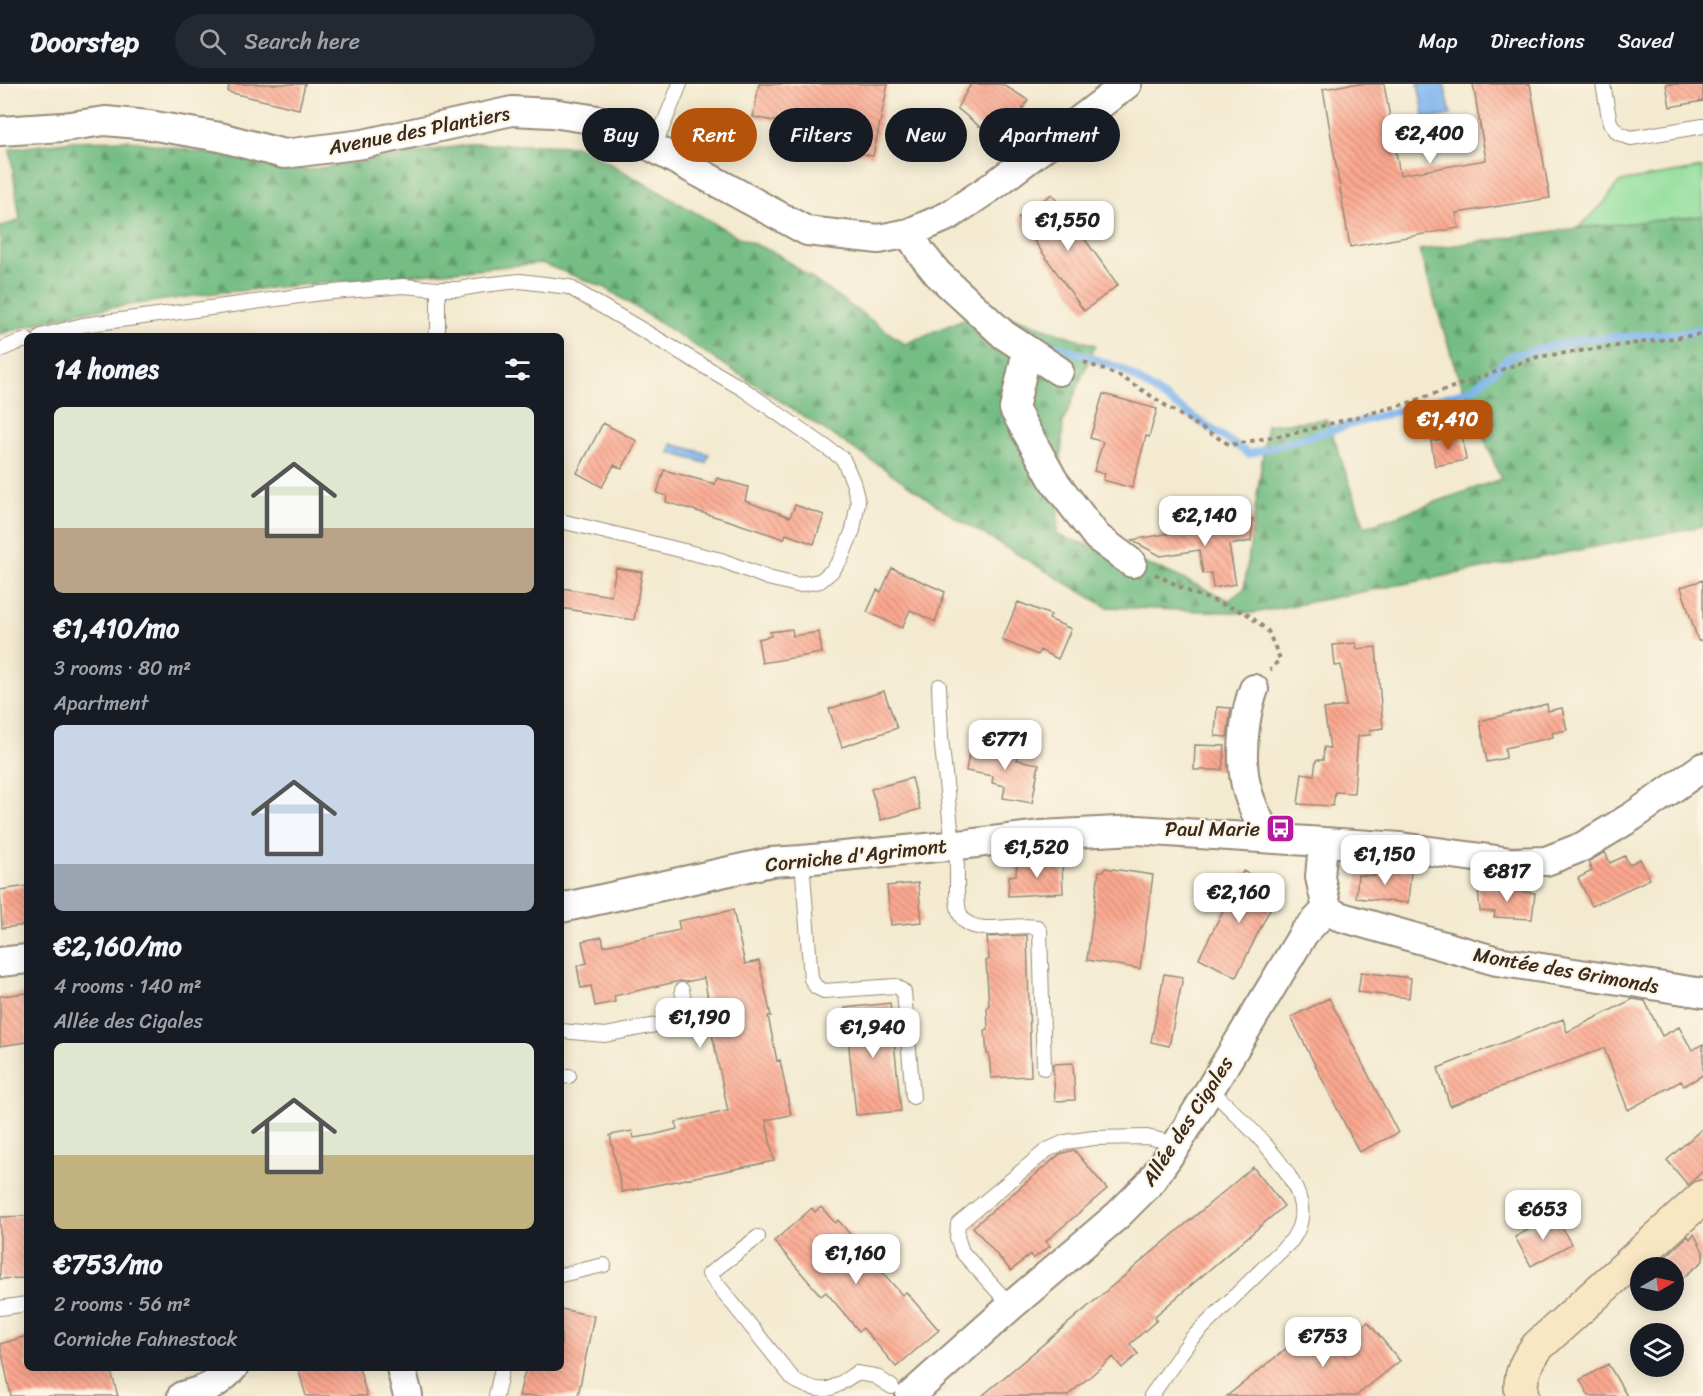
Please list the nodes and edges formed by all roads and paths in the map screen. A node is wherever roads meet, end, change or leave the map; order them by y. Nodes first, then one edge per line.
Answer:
1 (680, 84) edge
2 (1127, 84) edge
3 (1603, 84) edge
4 (582, 117) edge
5 (1703, 126) edge
6 (0, 131) edge
7 (659, 136) edge
8 (659, 151) edge
9 (909, 233) junction
10 (438, 289) junction
11 (52, 333) edge
12 (436, 333) edge
13 (1703, 334) edge
14 (24, 341) edge
15 (0, 350) edge
16 (1041, 360) junction
17 (564, 523) edge
18 (1132, 563) joint
19 (939, 686) dead end
20 (1254, 689) joint
21 (1703, 767) edge
22 (1269, 838) junction
23 (1323, 843) junction
24 (954, 845) junction
25 (802, 860) junction
26 (564, 907) edge
27 (1327, 909) junction
28 (24, 959) edge
29 (0, 962) edge
30 (682, 990) dead end
31 (1703, 993) edge
32 (564, 1031) edge
33 (1044, 1068) dead end
34 (1209, 1088) junction
35 (913, 1097) dead end
36 (1177, 1144) junction
37 (1703, 1197) edge
38 (758, 1237) dead end
39 (604, 1265) dead end
40 (564, 1274) edge
41 (24, 1304) edge
42 (1011, 1306) junction
43 (0, 1308) edge
44 (230, 1371) edge
45 (402, 1371) edge
46 (501, 1371) edge
47 (903, 1393) edge
48 (182, 1396) edge
49 (408, 1396) edge
50 (496, 1396) edge
51 (1151, 1396) edge
52 (1522, 1396) edge

1 - 7 lane
2 - 9 street, Avenue des Plantiers
3 - 5 lane
4 - 6 street, Avenue des Plantiers
8 - 9 street, Avenue des Plantiers
9 - 16 street
10 - 11 lane
10 - 12 lane
10 - 17 lane
13 - 16 path
14 - 15 lane
16 - 18 street
18 - 20 path
19 - 24 lane
20 - 22 street
21 - 23 street, Corniche d'Agrimont
22 - 23 street, Corniche d'Agrimont
22 - 24 street, Corniche d'Agrimont
23 - 27 street
24 - 25 street, Corniche d'Agrimont
24 - 33 lane
25 - 26 street, Corniche d'Agrimont
25 - 35 lane
27 - 31 street, Montée des Grimonds
27 - 34 street, Allée des Cigales
28 - 29 street
30 - 32 lane
34 - 36 street, Allée des Cigales
34 - 51 lane
36 - 42 street, Allée des Cigales
36 - 42 lane
37 - 52 main road
38 - 47 lane
39 - 40 lane
41 - 43 lane
42 - 47 street, Allée des Cigales
44 - 48 street
45 - 49 street
46 - 50 lane

